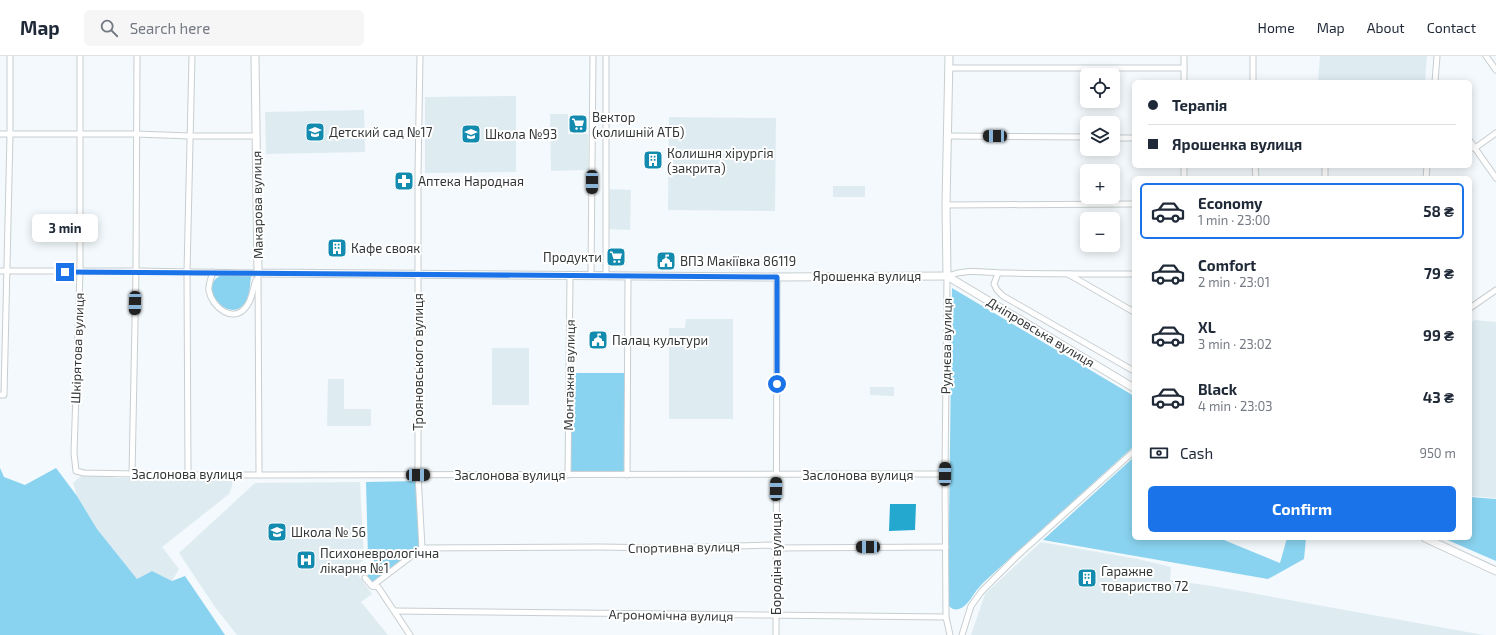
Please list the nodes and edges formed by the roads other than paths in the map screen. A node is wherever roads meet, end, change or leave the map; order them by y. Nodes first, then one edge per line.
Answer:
1 (10, 56) edge
2 (80, 56) edge
3 (137, 56) edge
4 (192, 56) edge
5 (255, 56) edge
6 (420, 56) edge
7 (593, 56) edge
8 (606, 56) edge
9 (949, 56) edge
10 (1184, 56) edge
11 (1252, 56) edge
12 (1437, 56) edge
13 (1486, 56) edge
14 (949, 68) junction
15 (1184, 68) junction
16 (1496, 70) edge
17 (1184, 80) edge
18 (1253, 80) edge
19 (1435, 80) edge
20 (1496, 133) edge
21 (0, 134) edge
22 (80, 134) junction
23 (136, 134) junction
24 (10, 135) junction
25 (190, 136) junction
26 (256, 136) junction
27 (949, 136) junction
28 (1080, 137) edge
29 (1120, 138) edge
30 (1132, 138) edge
31 (1472, 148) edge
32 (1496, 178) edge
33 (1132, 204) edge
34 (946, 205) junction
35 (0, 271) edge
36 (136, 271) junction
37 (7, 272) junction
38 (80, 272) junction
39 (187, 272) junction
40 (213, 272) junction
41 (258, 273) junction
42 (998, 273) junction
43 (1067, 274) junction
44 (1132, 274) edge
45 (419, 275) junction
46 (570, 276) junction
47 (591, 276) junction
48 (606, 276) junction
49 (628, 276) junction
50 (947, 276) junction
51 (777, 277) junction
52 (1496, 290) edge
53 (1472, 307) edge
54 (1132, 311) edge
55 (1132, 370) edge
56 (1132, 387) edge
57 (2, 395) edge
58 (1132, 453) edge
59 (76, 471) joint
60 (259, 474) junction
61 (945, 474) junction
62 (132, 475) junction
63 (188, 475) junction
64 (418, 475) junction
65 (568, 475) junction
66 (627, 475) junction
67 (776, 475) junction
68 (1429, 540) edge
69 (946, 547) junction
70 (422, 548) junction
71 (775, 548) junction
72 (1496, 571) edge
73 (365, 578) dead end
74 (372, 586) junction
75 (395, 611) junction
76 (776, 616) junction
77 (946, 617) junction
78 (410, 635) edge
79 (776, 635) edge
80 (950, 635) edge
81 (962, 635) edge

1 - 24 street
2 - 22 street, Шкірятова вулиця
3 - 23 street
4 - 25 street
5 - 26 street, Макарова вулиця
6 - 45 street, Трояновського вулиця
7 - 47 street
8 - 48 street
9 - 14 street, Руднєва вулиця
10 - 15 street
11 - 18 street
12 - 19 street
13 - 16 street
14 - 15 street
14 - 27 street, Руднєва вулиця
15 - 17 street
20 - 31 street
21 - 24 street
22 - 23 street
22 - 24 street
22 - 38 street, Шкірятова вулиця
23 - 25 street
23 - 36 street
24 - 37 street
25 - 26 street
25 - 39 street
26 - 41 street, Макарова вулиця
27 - 28 street
27 - 34 street, Руднєва вулиця
29 - 30 street
31 - 32 street
33 - 34 street
34 - 50 street, Руднєва вулиця
35 - 37 street, Ярошенка вулиця
36 - 38 street, Ярошенка вулиця
36 - 39 street, Ярошенка вулиця
36 - 62 street
37 - 38 street, Ярошенка вулиця
37 - 57 street
38 - 59 street, Шкірятова вулиця
39 - 40 street, Ярошенка вулиця
39 - 63 street
40 - 41 street, Ярошенка вулиця
40 - 41 street
41 - 45 street, Ярошенка вулиця
41 - 60 street, Макарова вулиця
42 - 43 street, Ярошенка вулиця
42 - 50 street, Ярошенка вулиця
42 - 55 street, Дніпровська вулиця
43 - 44 street, Ярошенка вулиця
43 - 54 street
45 - 46 street, Ярошенка вулиця
45 - 64 street, Трояновського вулиця
46 - 47 street, Ярошенка вулиця
46 - 65 street, Монтажна вулиця
47 - 48 street, Ярошенка вулиця
48 - 49 street, Ярошенка вулиця
49 - 51 street, Ярошенка вулиця
49 - 66 street
50 - 51 street, Ярошенка вулиця
50 - 56 street, Дніпровська вулиця
50 - 61 street, Руднєва вулиця
51 - 67 street, Бородіна вулиця
52 - 53 street
58 - 81 street
59 - 62 street, Заслонова вулиця
60 - 63 street, Заслонова вулиця
60 - 64 street, Заслонова вулиця
61 - 67 street, Заслонова вулиця
61 - 69 street, Руднєва вулиця
62 - 63 street, Заслонова вулиця
64 - 65 street, Заслонова вулиця
64 - 70 street, Трояновського вулиця
65 - 66 street, Заслонова вулиця
66 - 67 street, Заслонова вулиця
67 - 71 street, Бородіна вулиця
68 - 72 street
69 - 71 street, Спортивна вулиця
69 - 77 street, Руднєва вулиця
70 - 71 street, Спортивна вулиця
70 - 74 street
71 - 76 street, Бородіна вулиця
73 - 74 street
74 - 75 street
75 - 76 street, Агрономічна вулиця
75 - 78 street
76 - 77 street, Агрономічна вулиця
76 - 79 street, Бородіна вулиця
77 - 80 street, Руднєва вулиця

